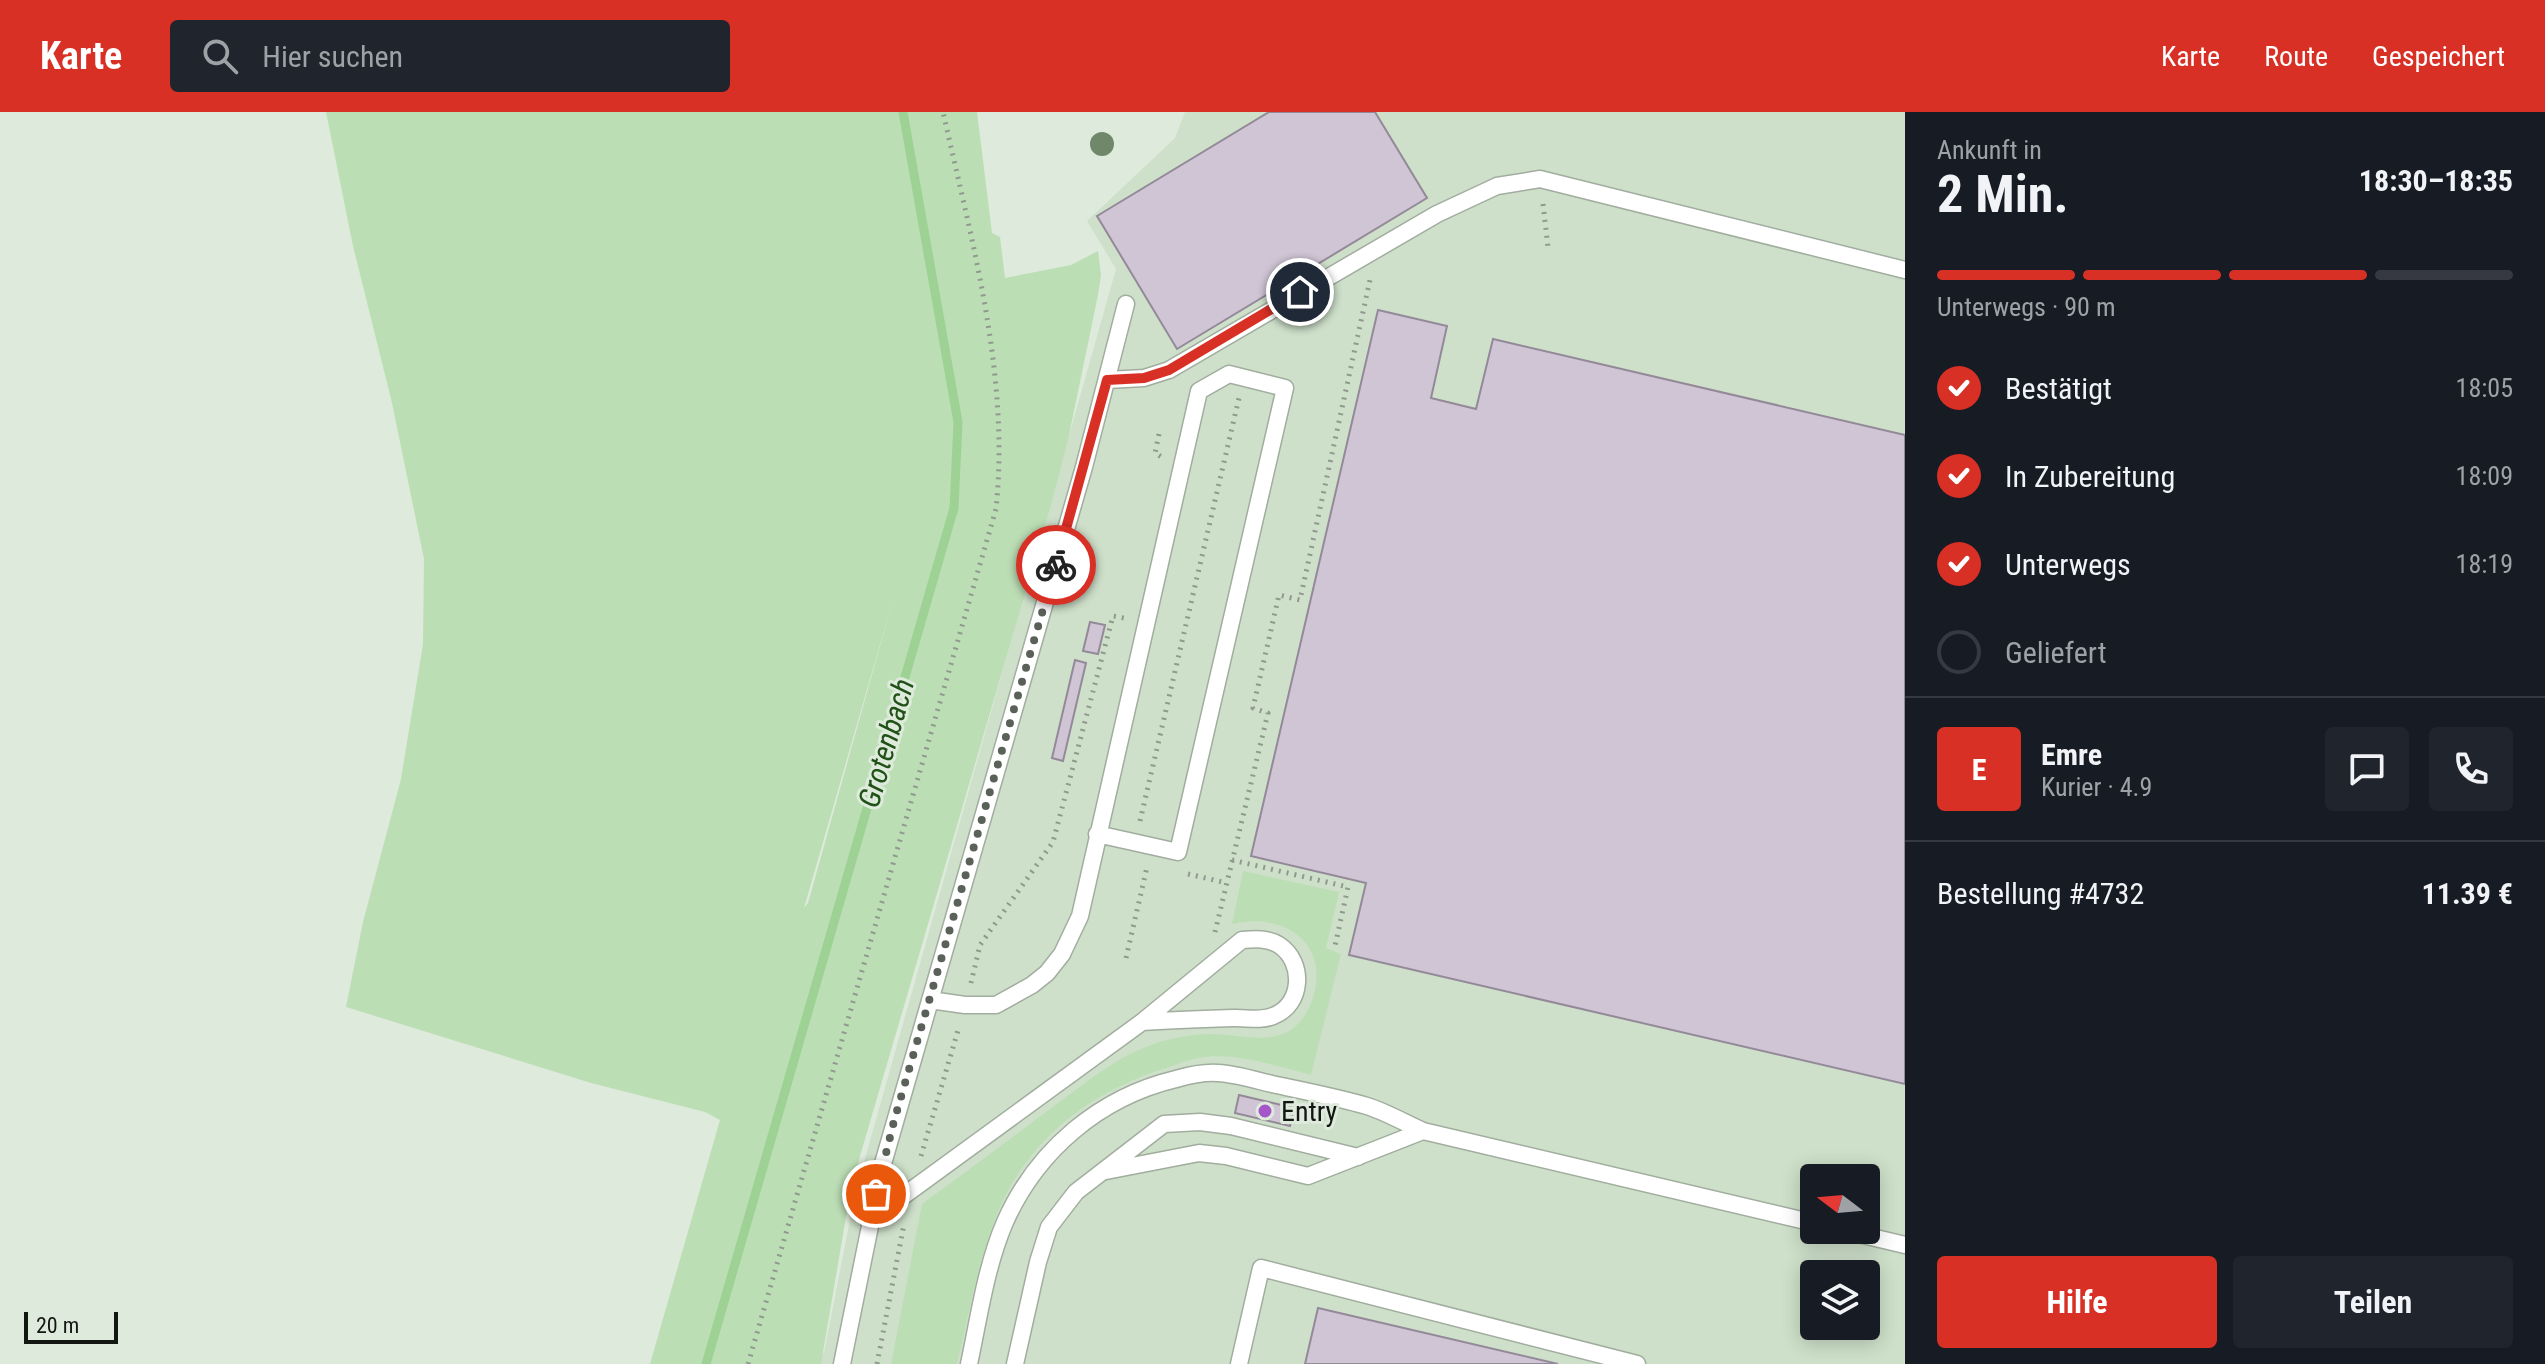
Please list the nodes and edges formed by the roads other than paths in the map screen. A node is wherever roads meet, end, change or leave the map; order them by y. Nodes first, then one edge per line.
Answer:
1 (1905, 270) edge
2 (1126, 304) dead end
3 (1107, 380) junction
4 (1097, 834) junction
5 (930, 1000) junction
6 (1142, 1022) junction
7 (1423, 1131) junction
8 (1358, 1157) junction
9 (1100, 1172) junction
10 (1800, 1220) edge
11 (869, 1221) junction
12 (1880, 1239) edge
13 (1905, 1245) edge
14 (842, 1364) edge
15 (969, 1364) edge
16 (1015, 1364) edge
17 (1239, 1364) edge
18 (1637, 1364) edge

1 - 3 lane
2 - 3 lane
3 - 5 lane
4 - 4 lane
4 - 5 lane
5 - 11 lane
6 - 6 lane
6 - 11 lane
7 - 8 lane
7 - 10 lane
7 - 15 lane
8 - 9 lane
8 - 9 lane
9 - 16 lane
11 - 14 lane
12 - 13 lane
17 - 18 lane

